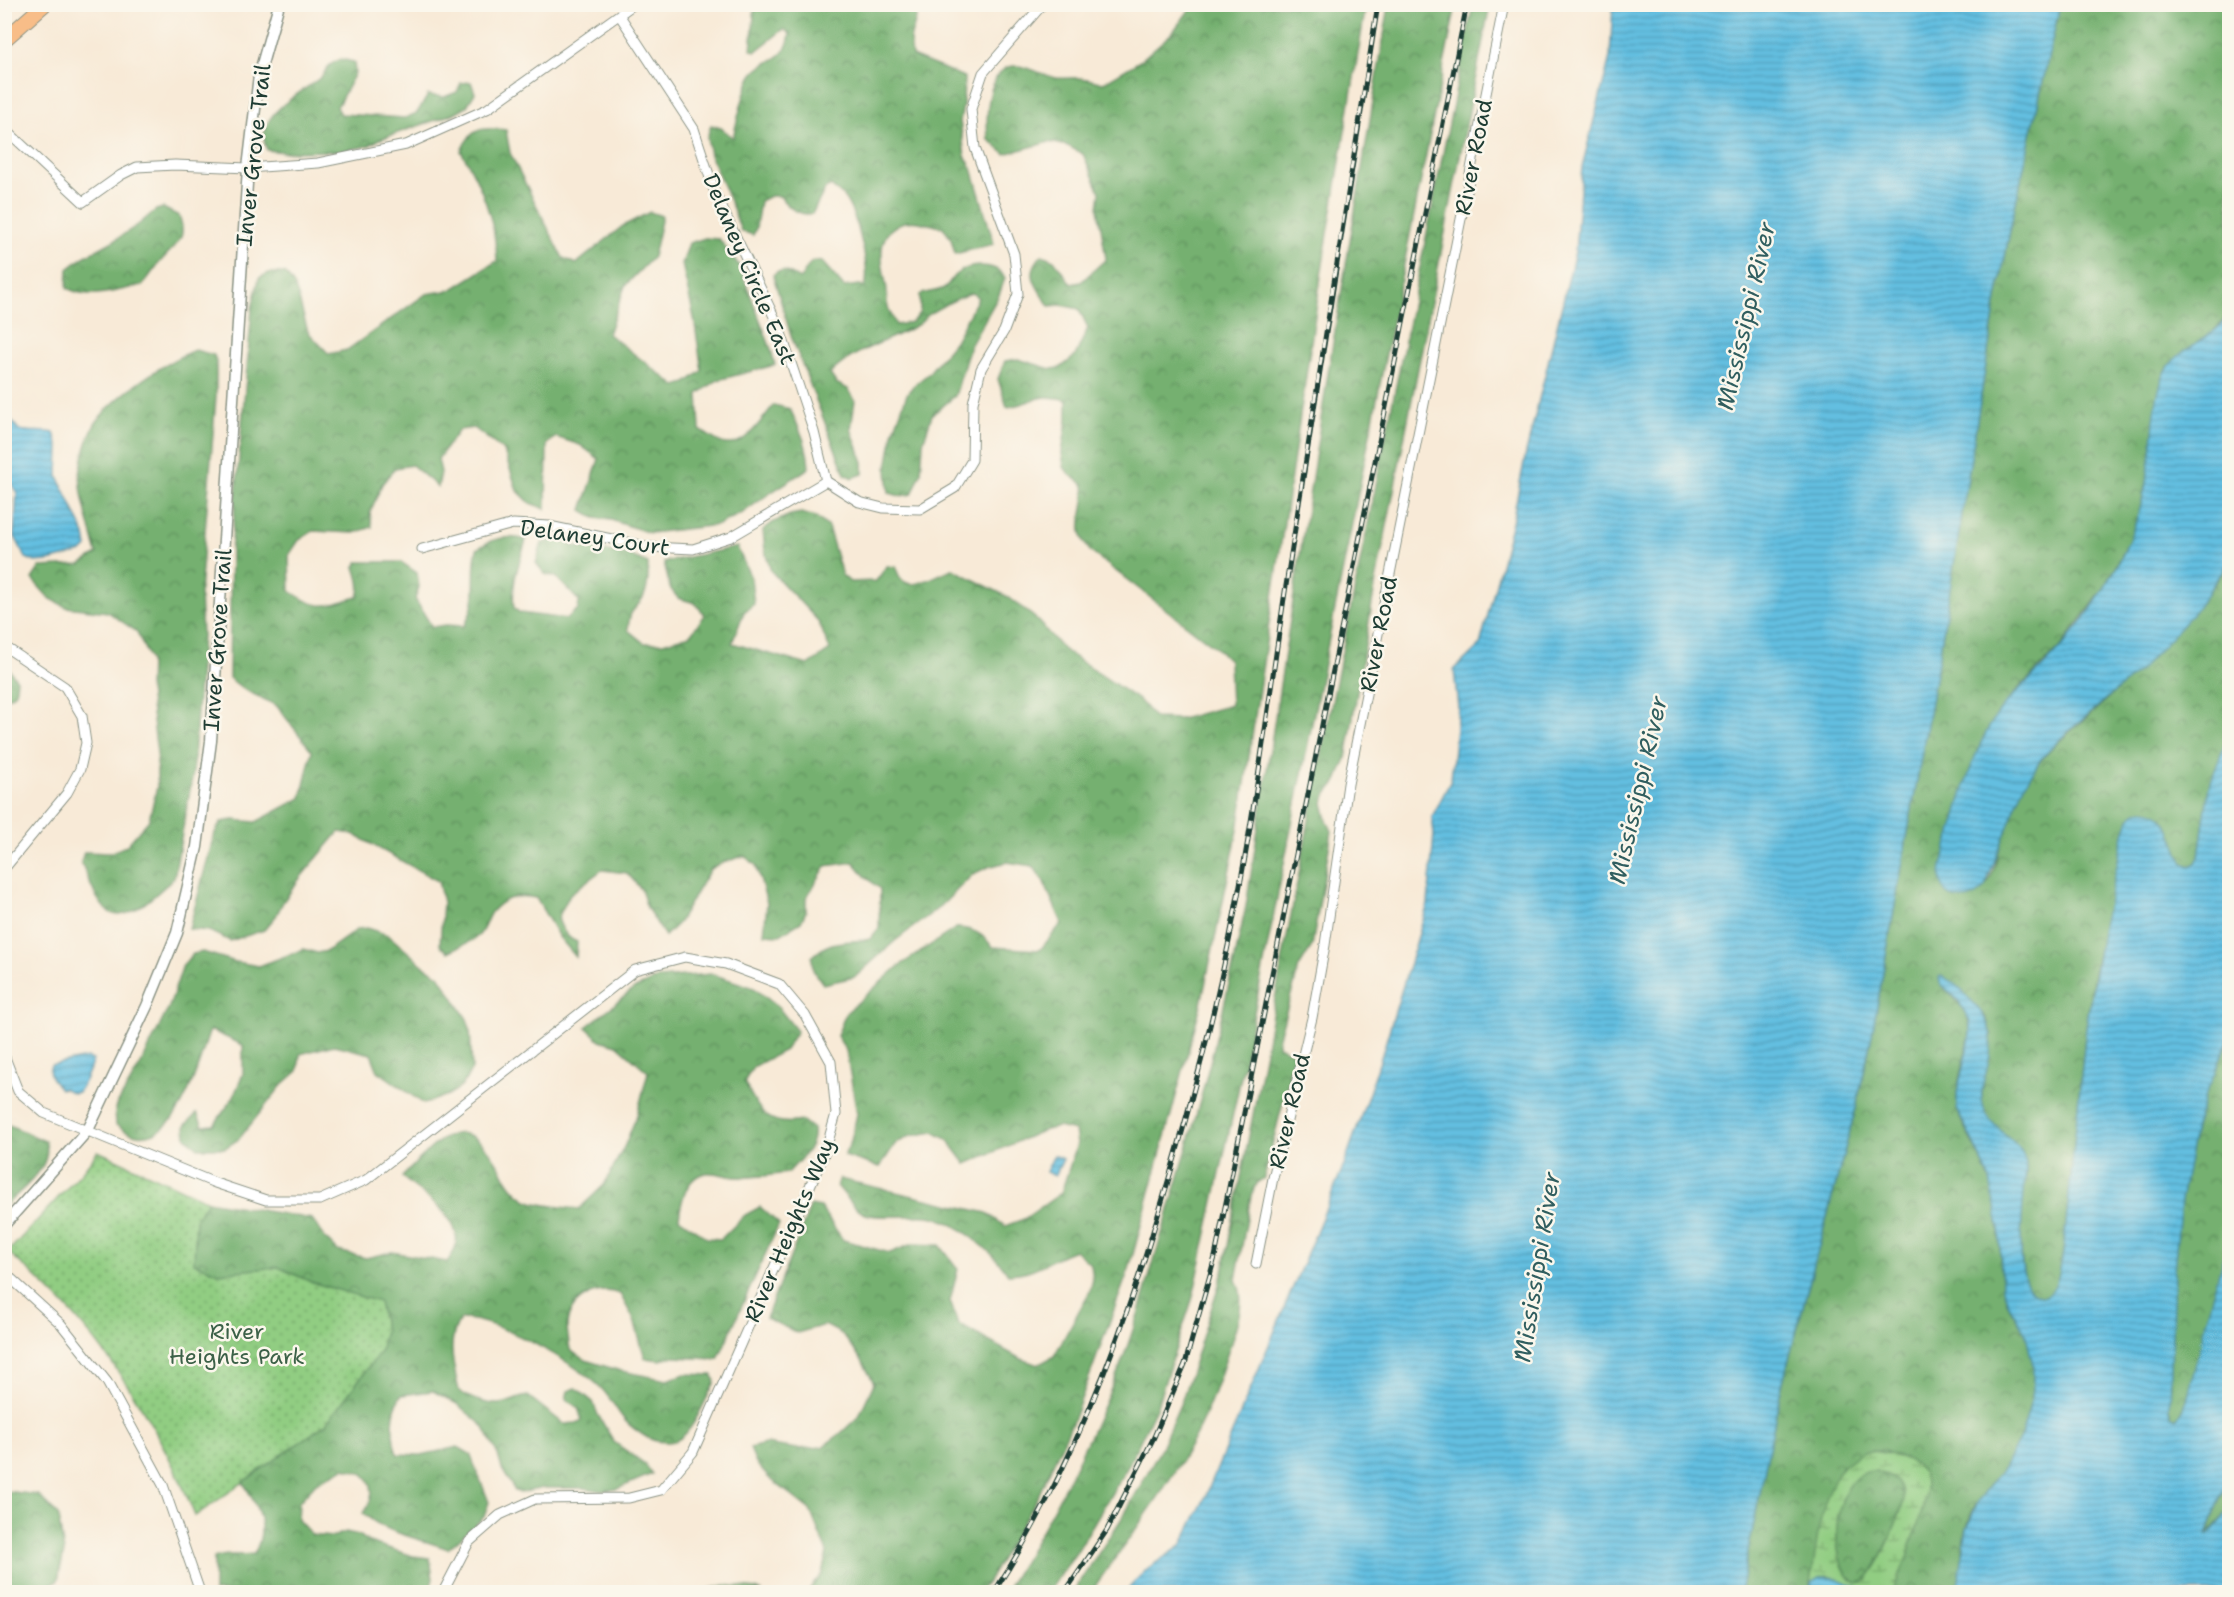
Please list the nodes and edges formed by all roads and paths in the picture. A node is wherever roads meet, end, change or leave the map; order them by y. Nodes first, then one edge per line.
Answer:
1 (45, 4) edge
2 (279, 4) edge
3 (634, 4) edge
4 (1043, 4) edge
5 (1504, 4) edge
6 (620, 16) junction
7 (4, 40) edge
8 (4, 128) edge
9 (248, 168) junction
10 (826, 481) junction
11 (422, 549) dead end
12 (4, 646) edge
13 (4, 869) edge
14 (4, 1055) edge
15 (88, 1130) junction
16 (4, 1225) edge
17 (1256, 1264) dead end
18 (4, 1272) edge
19 (200, 1593) edge
20 (443, 1593) edge

1 - 7 main road
2 - 9 street, Inver Grove Trail
3 - 6 street
4 - 10 street
5 - 17 street, River Road
6 - 9 street
6 - 10 street, Delaney Circle East
8 - 9 street
9 - 15 street, Inver Grove Trail
10 - 11 street, Delaney Court
12 - 13 street
14 - 15 street, River Heights Way
15 - 16 street, Inver Grove Trail
15 - 20 street, River Heights Way
18 - 19 street

